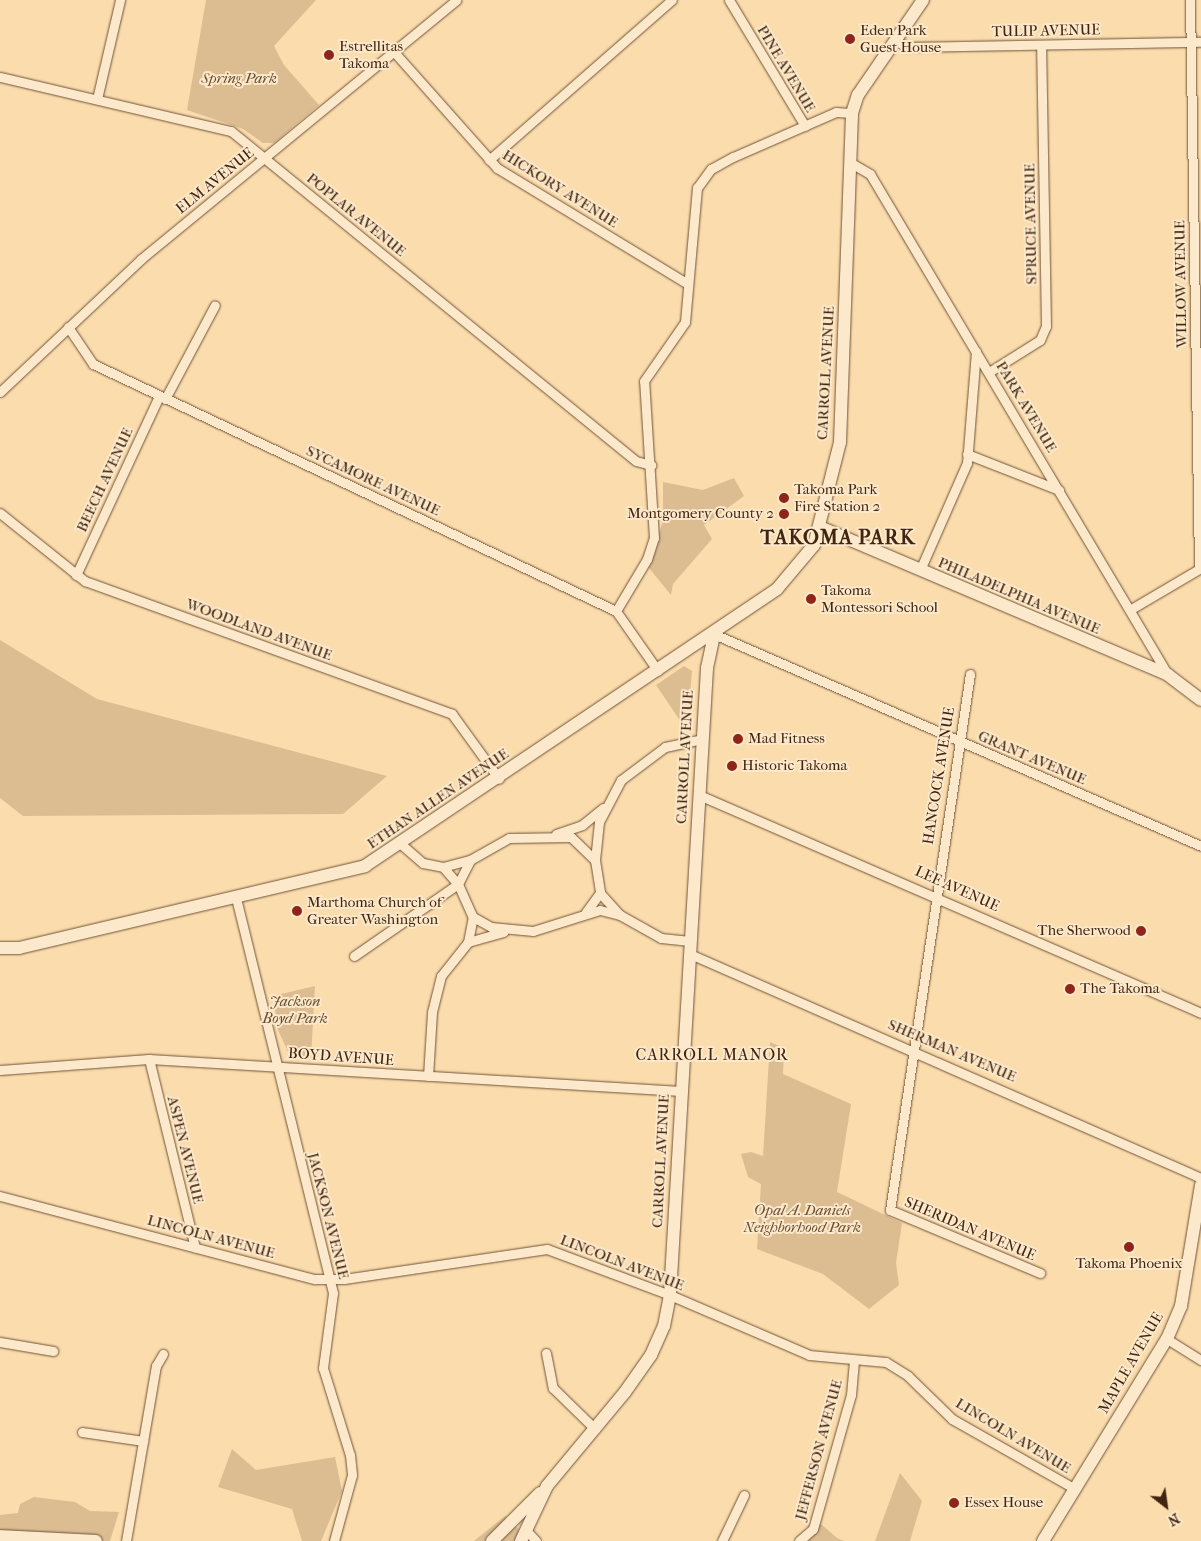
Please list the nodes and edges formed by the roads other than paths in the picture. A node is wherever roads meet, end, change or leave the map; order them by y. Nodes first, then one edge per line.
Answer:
1 (120, 0) edge
2 (456, 0) edge
3 (672, 0) edge
4 (729, 0) edge
5 (923, 0) edge
6 (1190, 0) edge
7 (894, 40) junction
8 (1191, 42) junction
9 (1201, 42) edge
10 (1042, 45) junction
11 (395, 53) junction
12 (0, 77) edge
13 (97, 99) junction
14 (852, 113) junction
15 (805, 126) junction
16 (265, 158) junction
17 (489, 160) junction
18 (851, 163) junction
19 (688, 284) junction
20 (215, 305) dead end
21 (68, 327) junction
22 (976, 351) junction
23 (989, 372) junction
24 (0, 392) edge
25 (162, 398) junction
26 (967, 454) junction
27 (651, 465) junction
28 (1060, 490) junction
29 (0, 513) edge
30 (820, 527) junction
31 (1200, 568) edge
32 (920, 570) junction
33 (76, 575) junction
34 (1131, 609) junction
35 (616, 610) junction
36 (714, 634) junction
37 (658, 671) junction
38 (970, 674) dead end
39 (1168, 675) junction
40 (1201, 700) edge
41 (703, 739) junction
42 (958, 741) junction
43 (499, 778) junction
44 (700, 795) junction
45 (606, 805) junction
46 (554, 835) junction
47 (402, 845) junction
48 (1201, 846) edge
49 (470, 860) junction
50 (595, 860) junction
51 (443, 867) junction
52 (459, 888) junction
53 (600, 892) junction
54 (935, 894) junction
55 (236, 898) junction
56 (620, 915) junction
57 (473, 917) junction
58 (580, 917) junction
59 (510, 931) junction
60 (690, 941) junction
61 (468, 942) junction
62 (0, 948) edge
63 (690, 954) junction
64 (354, 956) dead end
65 (1201, 1013) edge
66 (911, 1049) junction
67 (149, 1059) junction
68 (278, 1067) junction
69 (0, 1070) edge
70 (428, 1076) junction
71 (681, 1091) junction
72 (1201, 1178) edge
73 (1201, 1185) edge
74 (0, 1196) edge
75 (890, 1210) joint
76 (195, 1247) junction
77 (1040, 1273) dead end
78 (330, 1278) junction
79 (670, 1295) junction
80 (1167, 1339) junction
81 (0, 1342) edge
82 (53, 1351) dead end
83 (546, 1353) dead end
84 (163, 1354) dead end
85 (854, 1360) junction
86 (1201, 1360) edge
87 (595, 1429) junction
88 (82, 1432) dead end
89 (143, 1441) junction
90 (547, 1486) junction
91 (1075, 1489) junction
92 (744, 1495) dead end
93 (523, 1535) edge
94 (0, 1536) edge
95 (96, 1541) edge
96 (126, 1541) edge
97 (334, 1541) edge
98 (492, 1541) edge
99 (536, 1541) edge
100 (722, 1541) edge
101 (800, 1541) edge
102 (1043, 1541) edge

1 - 13 street
2 - 11 street, ELM AVENUE
3 - 17 street
4 - 15 street, PINE AVENUE
5 - 7 main road, CARROLL AVENUE
6 - 8 street, WILLOW AVENUE
7 - 10 street, TULIP AVENUE
7 - 14 main road, CARROLL AVENUE
8 - 9 street, TULIP AVENUE
8 - 10 street, TULIP AVENUE
8 - 31 street, WILLOW AVENUE
10 - 23 street, SPRUCE AVENUE
11 - 16 street, ELM AVENUE
11 - 17 street, HICKORY AVENUE
12 - 13 street, POPLAR AVENUE
13 - 16 street, POPLAR AVENUE
14 - 15 street
14 - 18 main road, CARROLL AVENUE
15 - 19 street
16 - 21 street, ELM AVENUE
16 - 27 street, POPLAR AVENUE
17 - 19 street, HICKORY AVENUE
18 - 22 street, PARK AVENUE
18 - 30 main road, CARROLL AVENUE
19 - 27 street
20 - 25 street, BEECH AVENUE
21 - 24 street, ELM AVENUE
21 - 25 street, SYCAMORE AVENUE
22 - 23 street, PARK AVENUE
22 - 26 street
23 - 28 street, PARK AVENUE
25 - 33 street, BEECH AVENUE
25 - 35 street, SYCAMORE AVENUE
26 - 28 street
26 - 32 street
27 - 35 street
28 - 34 street, PARK AVENUE
29 - 33 street, WOODLAND AVENUE
30 - 32 main road, PHILADELPHIA AVENUE
30 - 36 main road, CARROLL AVENUE
31 - 34 street
32 - 39 main road, PHILADELPHIA AVENUE
33 - 43 street, WOODLAND AVENUE
34 - 39 street, PARK AVENUE
35 - 37 street
36 - 37 main road, ETHAN ALLEN AVENUE
36 - 41 main road, CARROLL AVENUE
36 - 42 street, GRANT AVENUE
37 - 43 main road, ETHAN ALLEN AVENUE
38 - 42 street, HANCOCK AVENUE
39 - 40 main road, PHILADELPHIA AVENUE
41 - 44 main road, CARROLL AVENUE
41 - 45 street
42 - 48 street, GRANT AVENUE
42 - 54 street, HANCOCK AVENUE
43 - 47 main road, ETHAN ALLEN AVENUE
44 - 54 street, LEE AVENUE
44 - 60 main road, CARROLL AVENUE
45 - 46 street
45 - 50 street
46 - 49 street
46 - 50 street
47 - 51 street
47 - 55 main road, ETHAN ALLEN AVENUE
49 - 51 street
49 - 52 street
50 - 53 street
51 - 52 street
52 - 57 street
52 - 64 street
53 - 56 street
53 - 58 street
54 - 65 street, LEE AVENUE
54 - 66 street, HANCOCK AVENUE
55 - 62 main road, ETHAN ALLEN AVENUE
55 - 68 street, JACKSON AVENUE
56 - 58 street
56 - 60 street
57 - 59 street
57 - 61 street
58 - 59 street
59 - 61 street
60 - 63 main road, CARROLL AVENUE
61 - 70 street
63 - 66 street, SHERMAN AVENUE
63 - 71 main road, CARROLL AVENUE
66 - 72 street, SHERMAN AVENUE
66 - 75 street, HANCOCK AVENUE
67 - 68 street, BOYD AVENUE
67 - 69 street, BOYD AVENUE
67 - 76 street, ASPEN AVENUE
68 - 70 street, BOYD AVENUE
68 - 78 street, JACKSON AVENUE
70 - 71 street, BOYD AVENUE
71 - 79 main road, CARROLL AVENUE
73 - 80 main road, MAPLE AVENUE
74 - 76 street, LINCOLN AVENUE
75 - 77 street, SHERIDAN AVENUE
76 - 78 street, LINCOLN AVENUE
78 - 79 street, LINCOLN AVENUE
78 - 97 street, JACKSON AVENUE
79 - 85 street, LINCOLN AVENUE
79 - 87 main road, CARROLL AVENUE
80 - 86 street
80 - 91 main road, MAPLE AVENUE
81 - 82 street
83 - 87 street
84 - 89 street
85 - 91 street, LINCOLN AVENUE
85 - 101 street, JEFFERSON AVENUE
87 - 90 main road, CARROLL AVENUE
88 - 89 street
89 - 96 street
90 - 93 main road, CARROLL AVENUE
90 - 98 main road
91 - 102 main road, MAPLE AVENUE
92 - 100 street
93 - 99 street
94 - 95 main road

